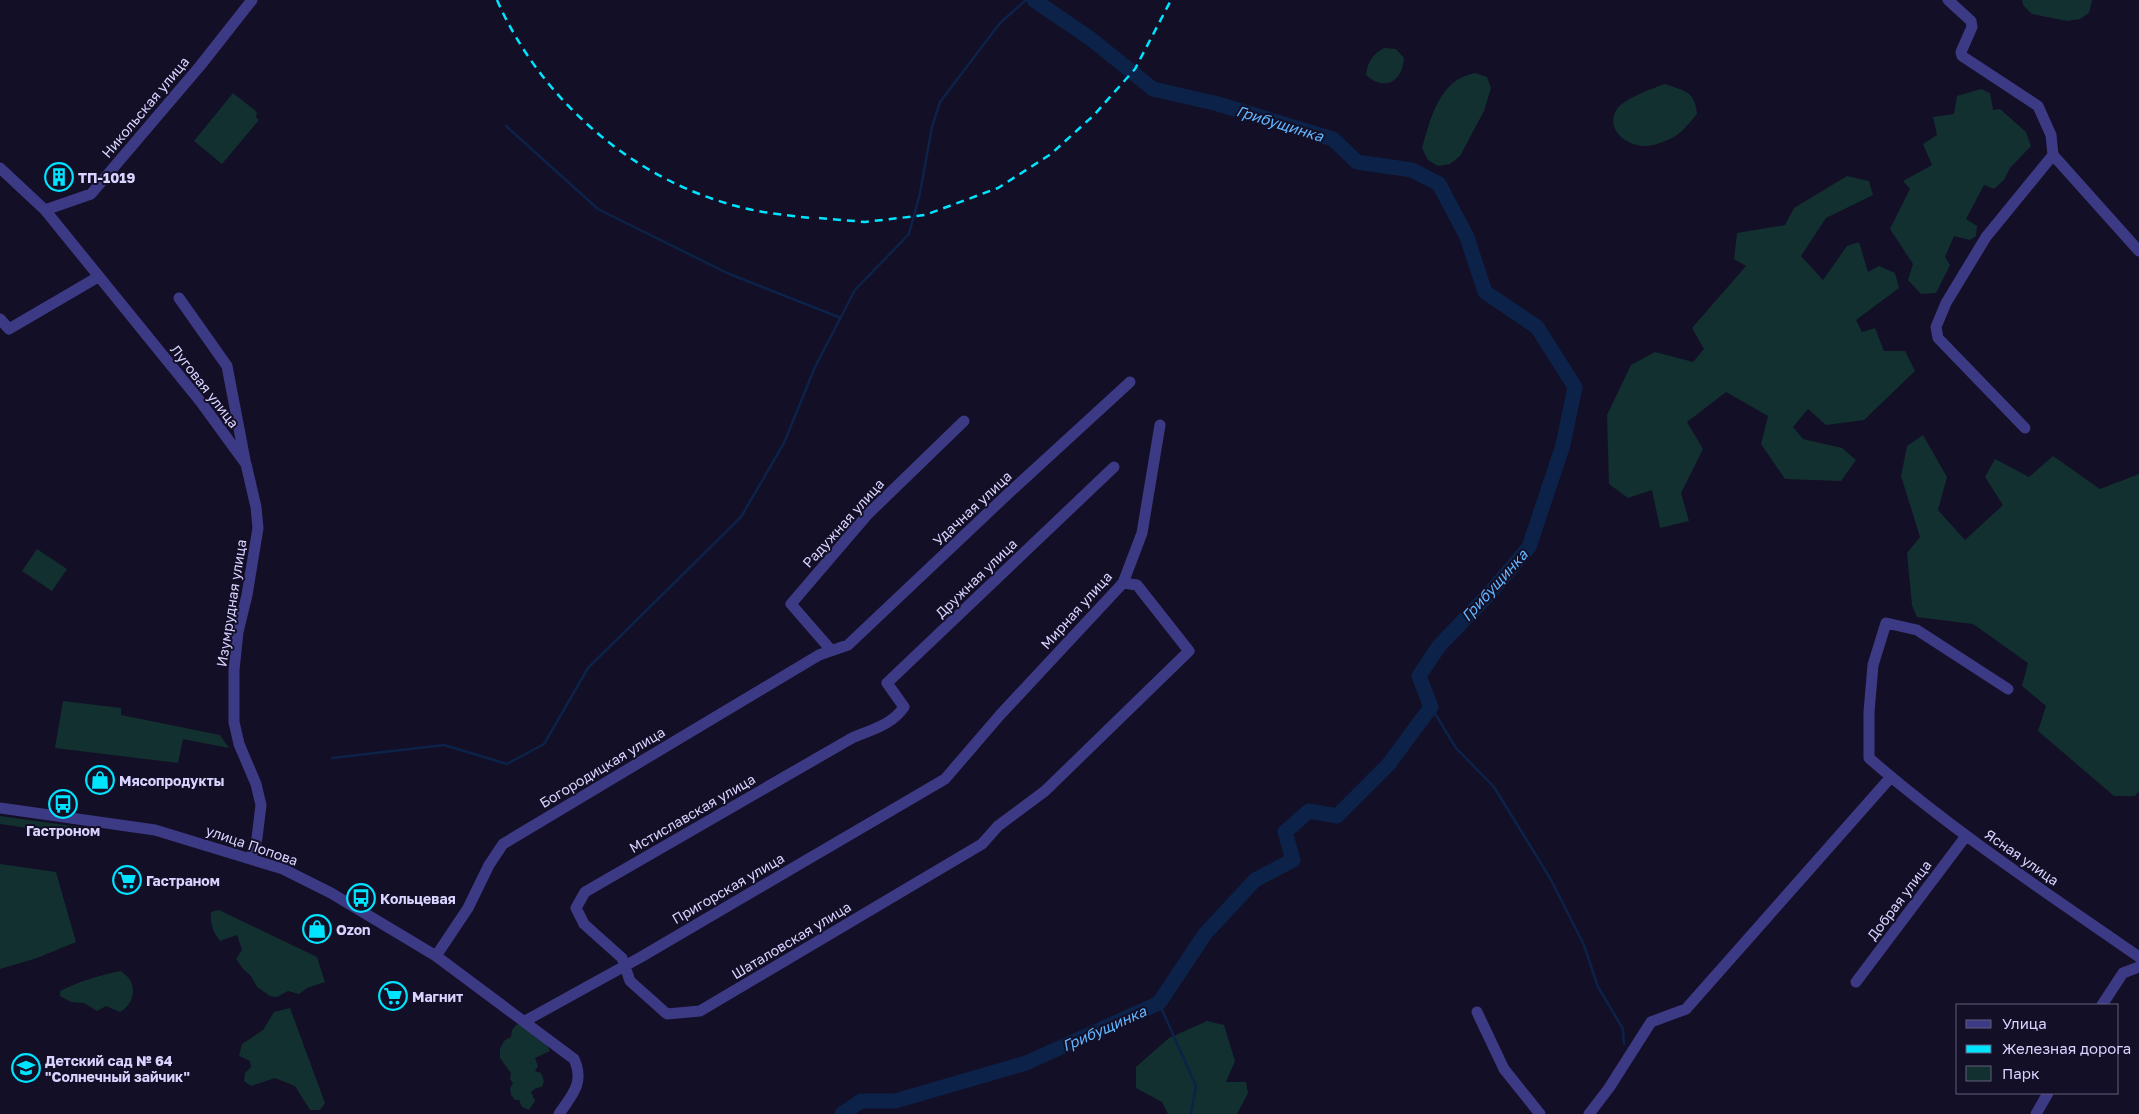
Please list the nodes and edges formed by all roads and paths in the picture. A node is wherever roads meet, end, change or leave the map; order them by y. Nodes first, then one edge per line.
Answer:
1 (252, 0) edge
2 (1948, 0) edge
3 (2053, 155) junction
4 (0, 168) edge
5 (45, 210) junction
6 (2139, 251) edge
7 (98, 277) junction
8 (179, 298) dead end
9 (0, 319) edge
10 (1130, 382) dead end
11 (964, 421) dead end
12 (1160, 425) dead end
13 (2025, 428) dead end
14 (246, 464) junction
15 (1114, 467) dead end
16 (258, 528) joint
17 (1123, 583) junction
18 (831, 650) junction
19 (2008, 689) dead end
20 (898, 715) joint
21 (1890, 777) junction
22 (945, 779) joint
23 (0, 808) edge
24 (1966, 836) junction
25 (251, 858) junction
26 (436, 956) junction
27 (2139, 957) edge
28 (624, 966) junction
29 (2139, 966) edge
30 (1856, 982) dead end
31 (2103, 1004) edge
32 (1477, 1012) dead end
33 (524, 1021) junction
34 (2047, 1094) edge
35 (558, 1114) edge
36 (1540, 1114) edge
37 (1589, 1114) edge
38 (2036, 1114) edge

1 - 5 street, Никольская улица
2 - 3 street
3 - 6 street
3 - 13 street
4 - 5 street, Луговая улица
5 - 7 street, Луговая улица
7 - 9 street
7 - 14 street, Луговая улица
8 - 14 street
10 - 18 street, Удачная улица
11 - 18 street, Радужная улица
12 - 17 street, Мирная улица
14 - 16 street, Луговая улица
15 - 20 street, Дружная улица
16 - 25 street, Изумрудная улица
17 - 22 street, Мирная улица
17 - 28 street, Шаталовская улица
18 - 26 street, Богородицкая улица
19 - 21 street, Ясная улица
20 - 28 street, Мстиславская улица
21 - 24 street, Ясная улица
21 - 37 street
22 - 28 street, Пригорская улица
23 - 25 street, улица Попова
24 - 27 street, Ясная улица
24 - 30 street, Добрая улица
25 - 26 street, улица Попова
26 - 33 street, улица Попова
28 - 33 street, Пригорская улица
29 - 31 street
32 - 36 street
33 - 35 street, улица Попова
34 - 38 street

